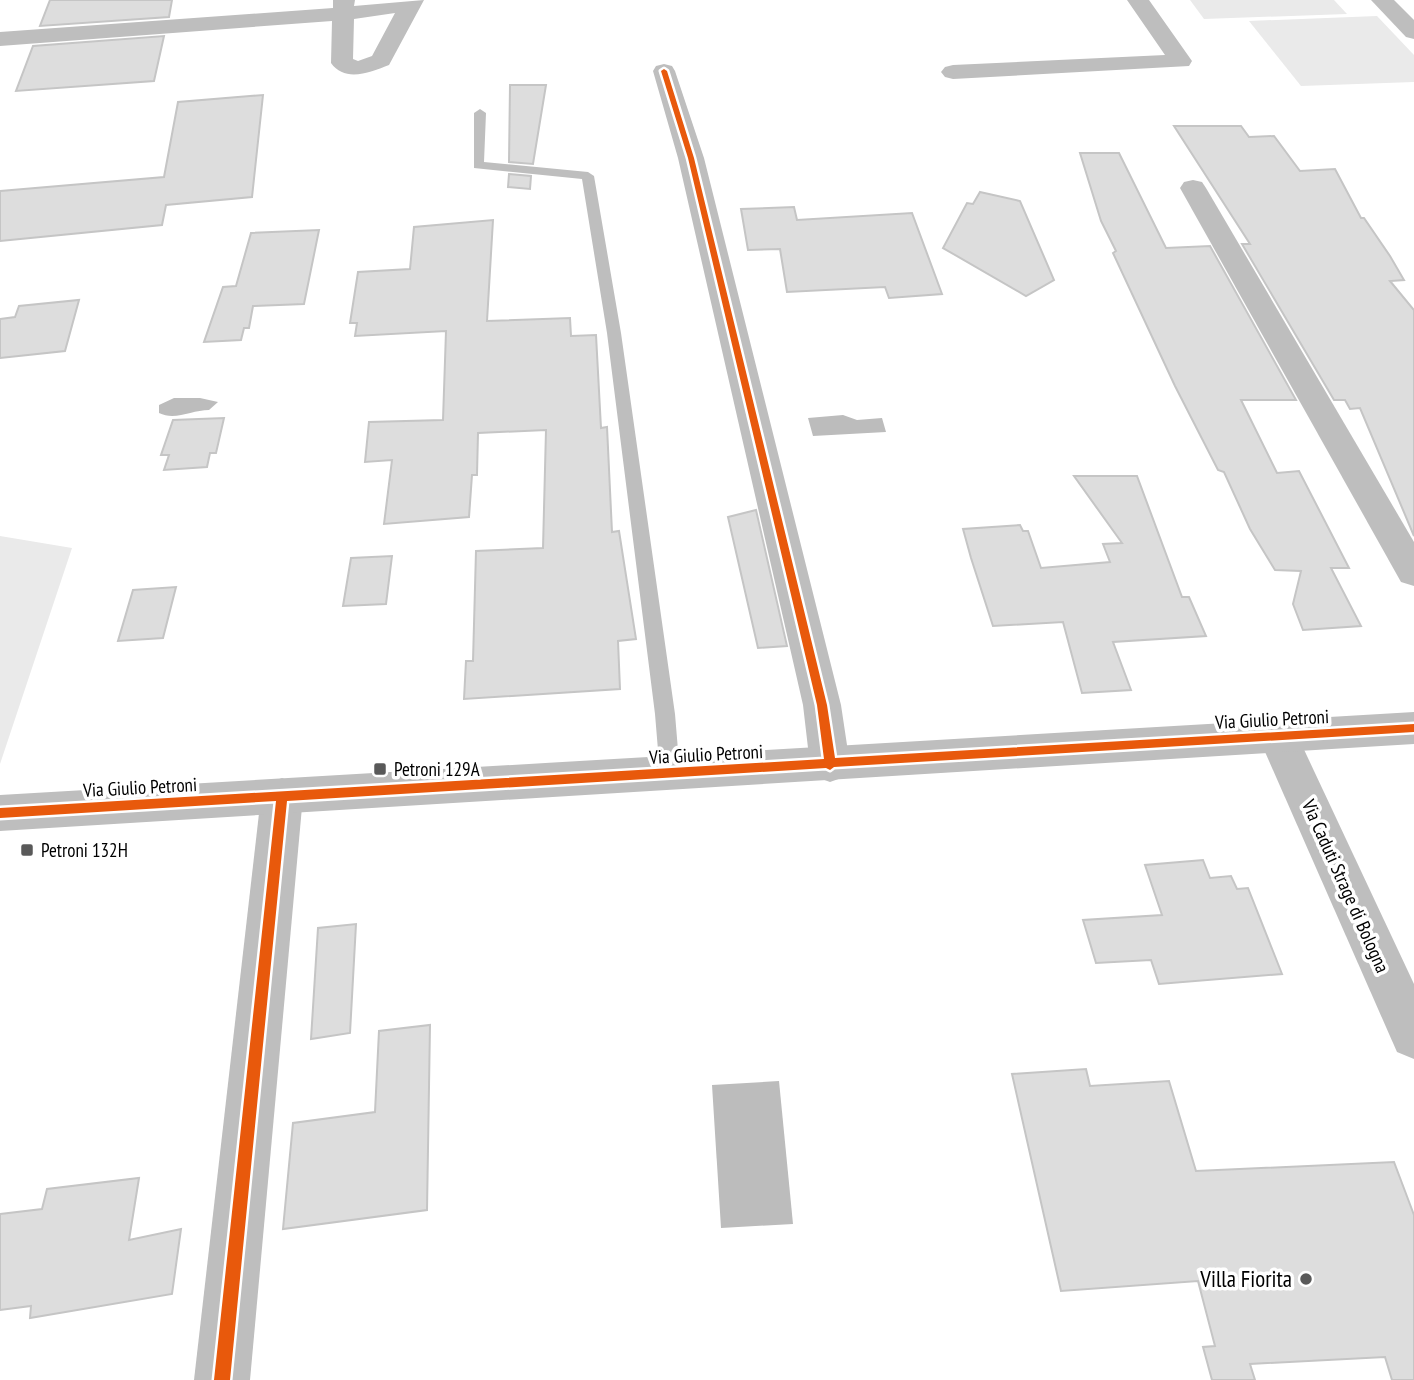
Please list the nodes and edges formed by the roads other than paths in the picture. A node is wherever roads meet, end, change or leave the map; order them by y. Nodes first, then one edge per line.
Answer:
1 (1138, 0) edge
2 (1382, 0) edge
3 (412, 3) edge
4 (343, 7) edge
5 (1414, 32) edge
6 (0, 39) edge
7 (664, 71) dead end
8 (953, 72) dead end
9 (480, 113) dead end
10 (1193, 188) dead end
11 (1414, 573) edge
12 (1414, 728) edge
13 (1278, 736) junction
14 (830, 765) junction
15 (670, 774) junction
16 (282, 796) junction
17 (7, 811) edge
18 (1414, 1037) edge
19 (222, 1380) edge

1 - 8 street
2 - 5 street
3 - 4 street
3 - 4 street
4 - 6 street
7 - 14 street
9 - 15 lane
10 - 11 street
12 - 13 street, Via Giulio Petroni
13 - 14 street, Via Giulio Petroni
13 - 18 street, Via Caduti Strage di Bologna
14 - 15 street, Via Giulio Petroni
15 - 16 street, Via Giulio Petroni
16 - 17 street, Via Giulio Petroni
16 - 19 street

